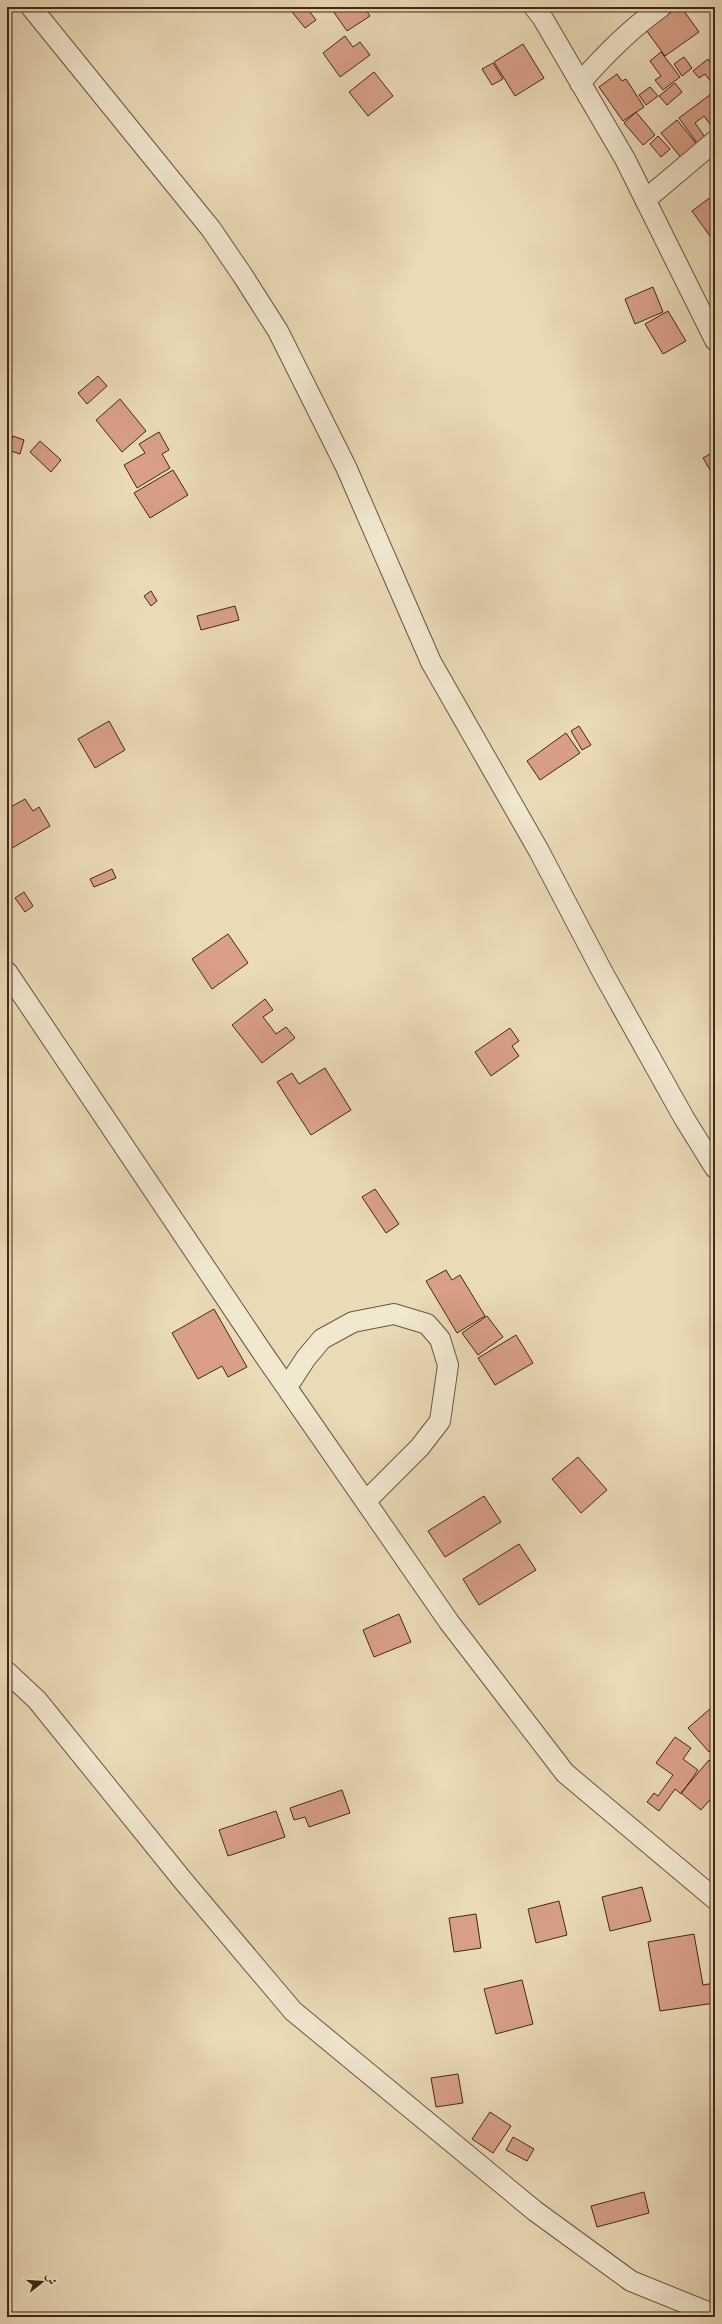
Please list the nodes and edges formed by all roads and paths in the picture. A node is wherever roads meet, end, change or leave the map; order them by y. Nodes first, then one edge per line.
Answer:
1 (31, 7) edge
2 (534, 7) edge
3 (661, 7) edge
4 (580, 83) junction
5 (715, 141) edge
6 (645, 200) junction
7 (715, 340) edge
8 (7, 972) edge
9 (715, 1168) edge
10 (287, 1387) junction
11 (366, 1501) junction
12 (7, 1672) edge
13 (715, 1899) edge
14 (715, 2315) edge

1 - 9 street
2 - 4 street
3 - 4 street
4 - 6 street
5 - 6 street
6 - 7 street
8 - 10 street
10 - 11 street
10 - 11 street
11 - 13 street
12 - 14 street

